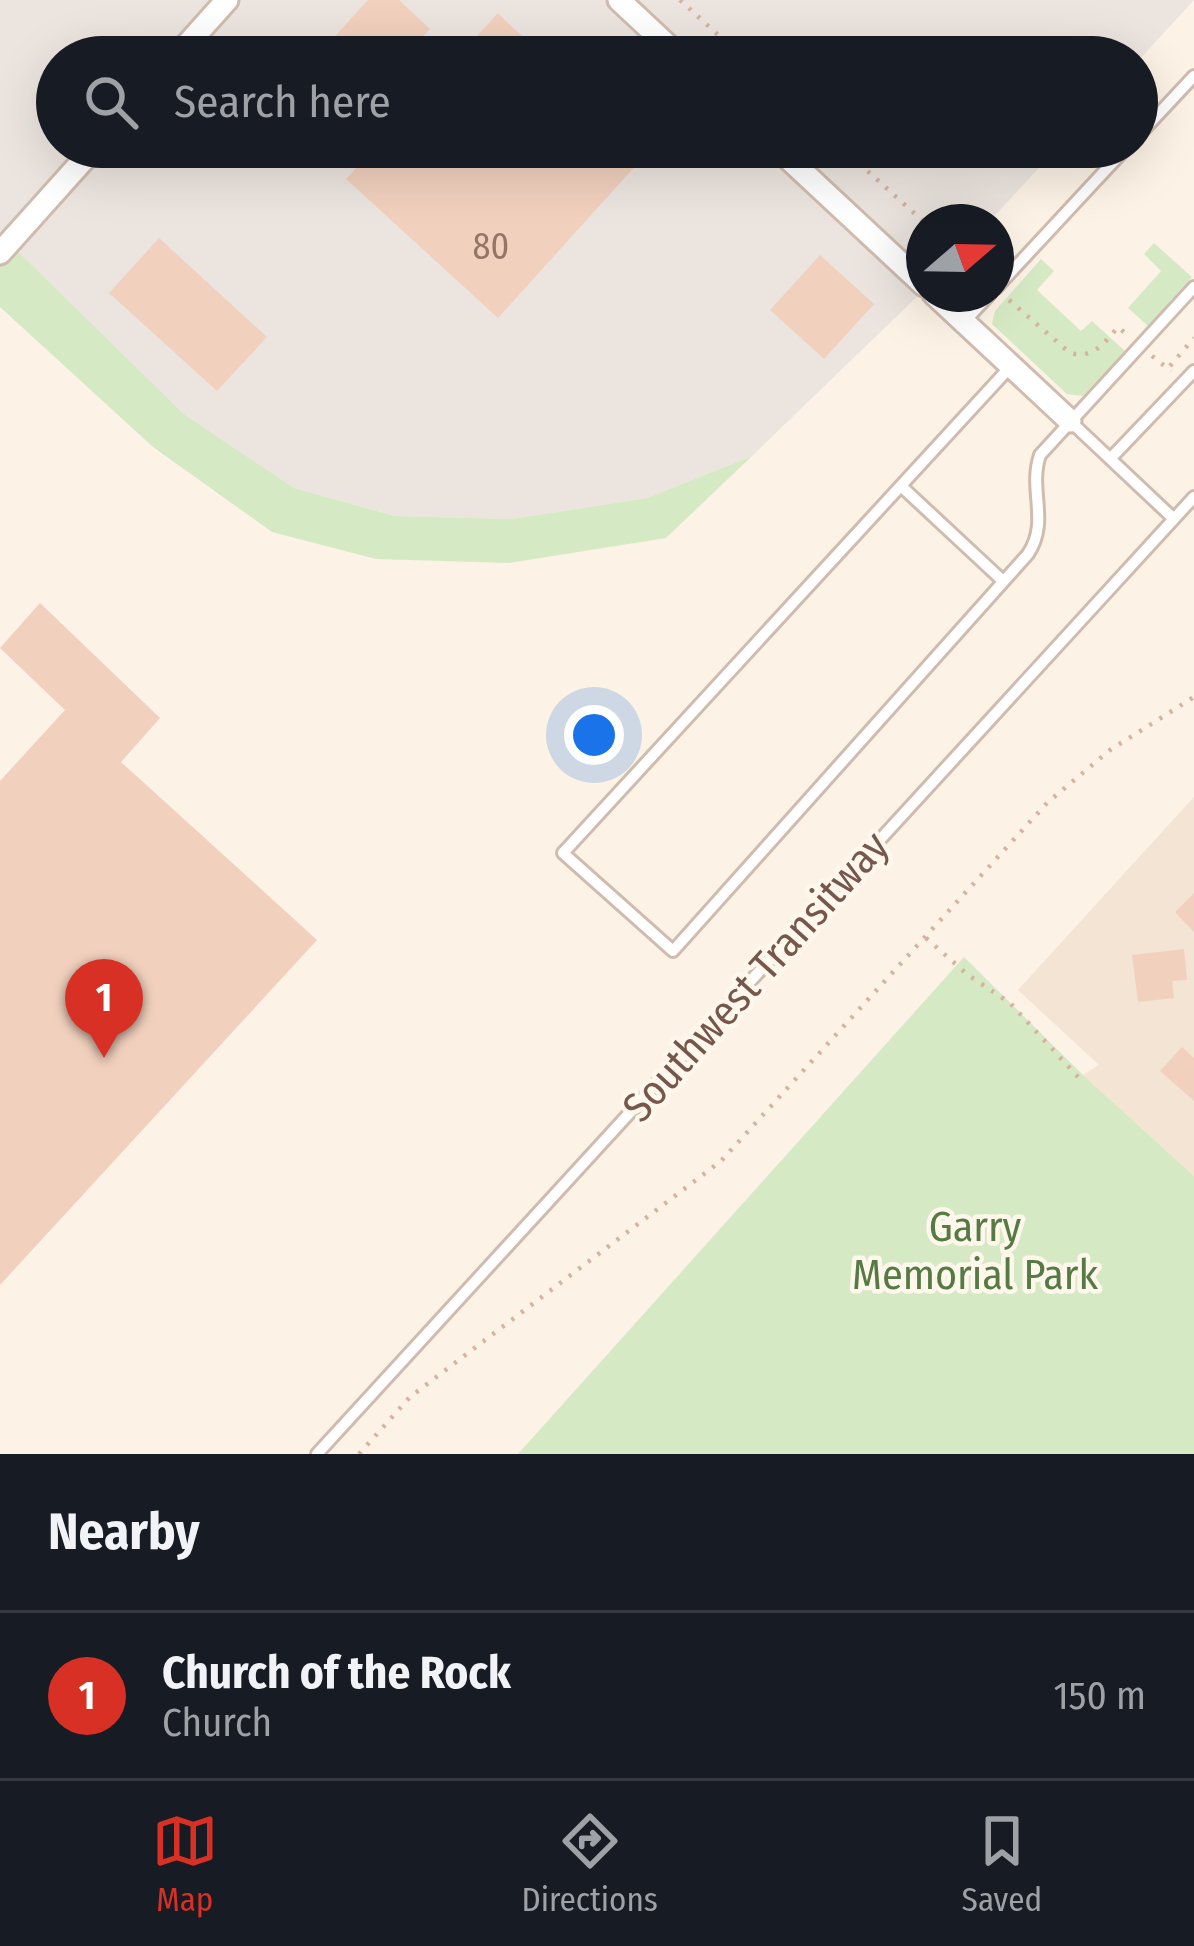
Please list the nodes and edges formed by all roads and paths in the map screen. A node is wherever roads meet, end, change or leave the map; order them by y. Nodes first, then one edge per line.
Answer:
1 (227, 0) edge
2 (619, 0) edge
3 (680, 0) edge
4 (195, 36) edge
5 (658, 36) edge
6 (719, 36) edge
7 (1194, 76) edge
8 (1158, 115) edge
9 (76, 168) edge
10 (799, 168) edge
11 (865, 168) edge
12 (1107, 168) edge
13 (906, 206) edge
14 (0, 253) edge
15 (906, 268) edge
16 (1014, 268) edge
17 (1194, 287) edge
18 (1014, 307) edge
19 (953, 312) edge
20 (973, 312) edge
21 (964, 322) junction
22 (1194, 338) edge
23 (1140, 346) junction
24 (1011, 366) junction
25 (1168, 368) junction
26 (1194, 371) edge
27 (1184, 381) junction
28 (1070, 421) junction
29 (1110, 459) junction
30 (901, 486) junction
31 (1194, 497) edge
32 (1174, 519) junction
33 (1003, 581) junction
34 (1194, 697) edge
35 (926, 938) junction
36 (1078, 1077) dead end
37 (317, 1454) edge
38 (359, 1454) edge

1 - 4 street
2 - 5 street
3 - 6 path
7 - 8 lane
9 - 14 street
10 - 15 street
11 - 13 path
12 - 16 lane
17 - 23 lane
18 - 23 path
19 - 21 street
20 - 21 lane
21 - 24 street
22 - 25 path
23 - 25 path
23 - 28 lane
24 - 28 street
24 - 30 lane
25 - 27 path
26 - 27 lane
27 - 29 lane
28 - 29 lane
28 - 33 lane
29 - 32 lane
30 - 33 lane
30 - 33 lane
31 - 32 lane, Southwest Transitway
32 - 37 lane, Southwest Transitway
34 - 35 path
35 - 36 path
35 - 38 path

